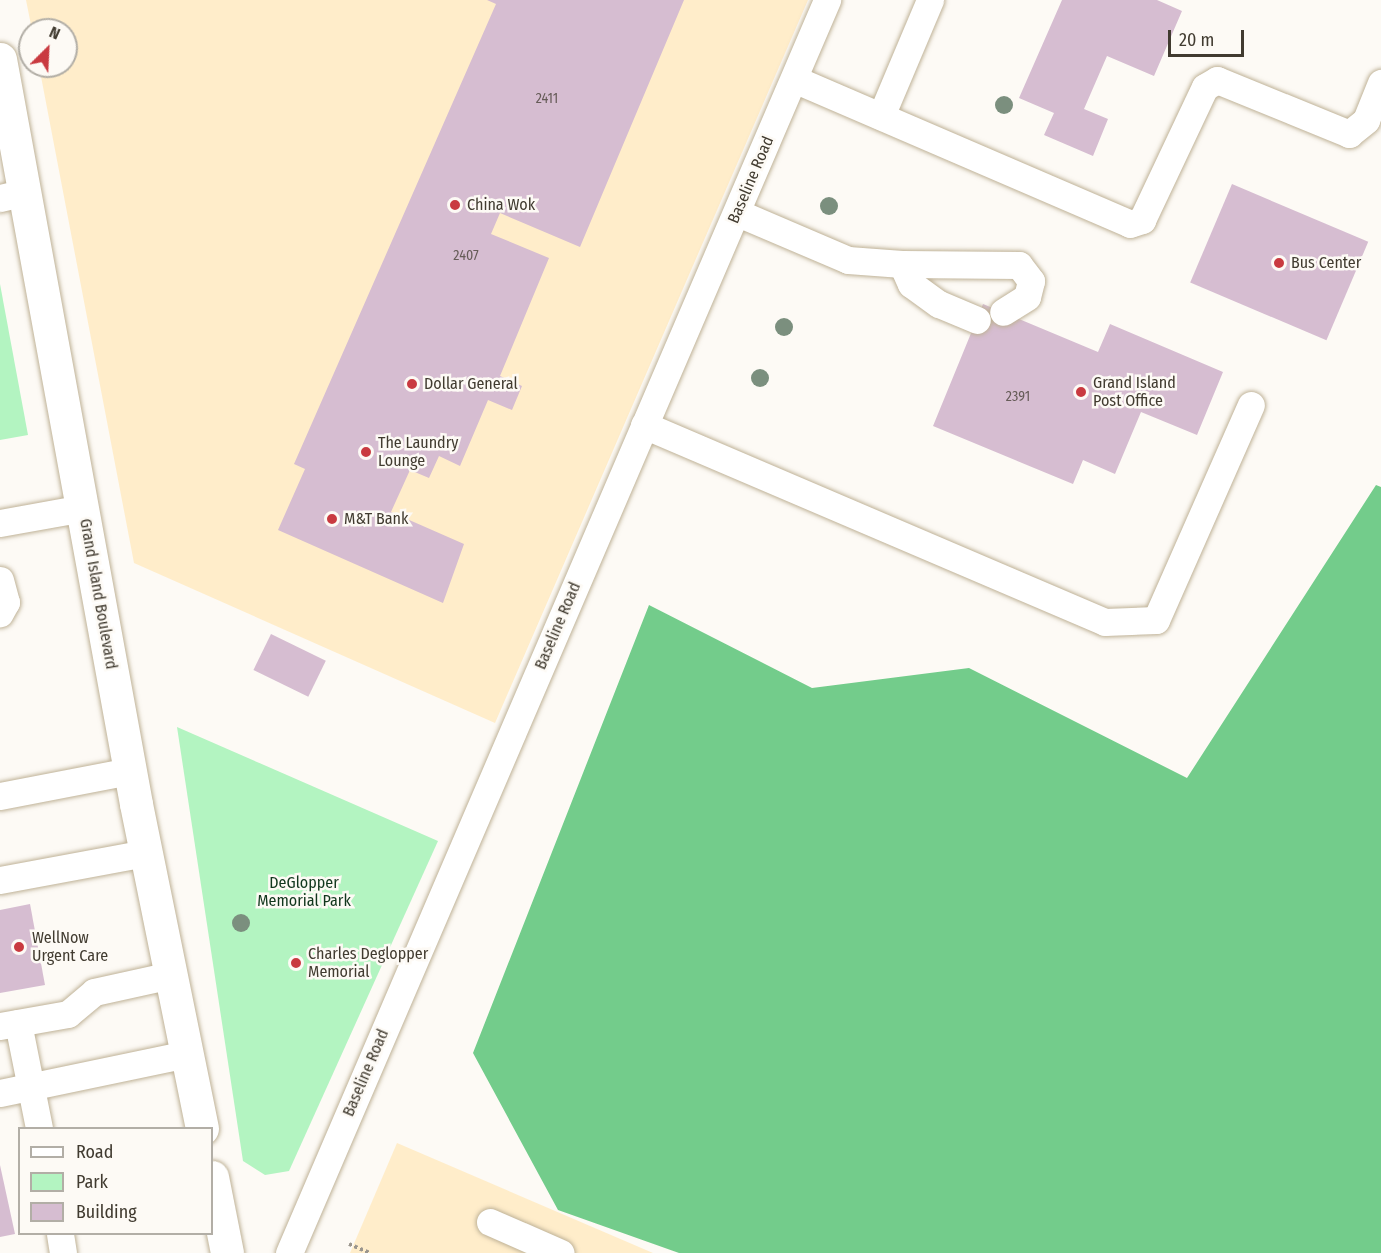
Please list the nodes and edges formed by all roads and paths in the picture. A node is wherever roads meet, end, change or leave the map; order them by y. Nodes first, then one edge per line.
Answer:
1 (827, 0) edge
2 (930, 0) edge
3 (0, 59) edge
4 (794, 79) junction
5 (1381, 83) edge
6 (881, 116) junction
7 (13, 195) edge
8 (738, 213) junction
9 (902, 264) junction
10 (1002, 312) dead end
11 (977, 320) dead end
12 (1251, 405) dead end
13 (644, 425) junction
14 (83, 508) junction
15 (0, 523) edge
16 (0, 580) edge
17 (0, 613) edge
18 (130, 771) junction
19 (0, 796) edge
20 (146, 853) junction
21 (0, 880) edge
22 (171, 975) junction
23 (9, 1024) edge
24 (187, 1054) junction
25 (32, 1088) junction
26 (0, 1093) edge
27 (39, 1127) edge
28 (202, 1127) edge
29 (213, 1182) edge
30 (490, 1222) dead end
31 (60, 1235) edge
32 (349, 1244) dead end
33 (63, 1253) edge
34 (227, 1253) edge
35 (289, 1253) edge
36 (370, 1253) edge
37 (561, 1253) edge

1 - 4 street, Baseline Road
2 - 6 street
3 - 7 main road, Grand Island Boulevard
4 - 6 street
4 - 8 street, Baseline Road
5 - 6 street
7 - 14 main road, Grand Island Boulevard
8 - 9 street
8 - 13 street, Baseline Road
9 - 10 street
9 - 11 street
12 - 13 street
13 - 35 street, Baseline Road
14 - 15 street
14 - 18 main road, Grand Island Boulevard
16 - 17 street
18 - 19 street
18 - 20 main road, Grand Island Boulevard
20 - 21 street
20 - 22 main road, Grand Island Boulevard
22 - 23 street
22 - 24 main road, Grand Island Boulevard
23 - 25 street
24 - 25 street
24 - 28 main road, Grand Island Boulevard
25 - 26 street
25 - 27 street
29 - 34 main road
30 - 37 street
31 - 33 street
32 - 36 path

